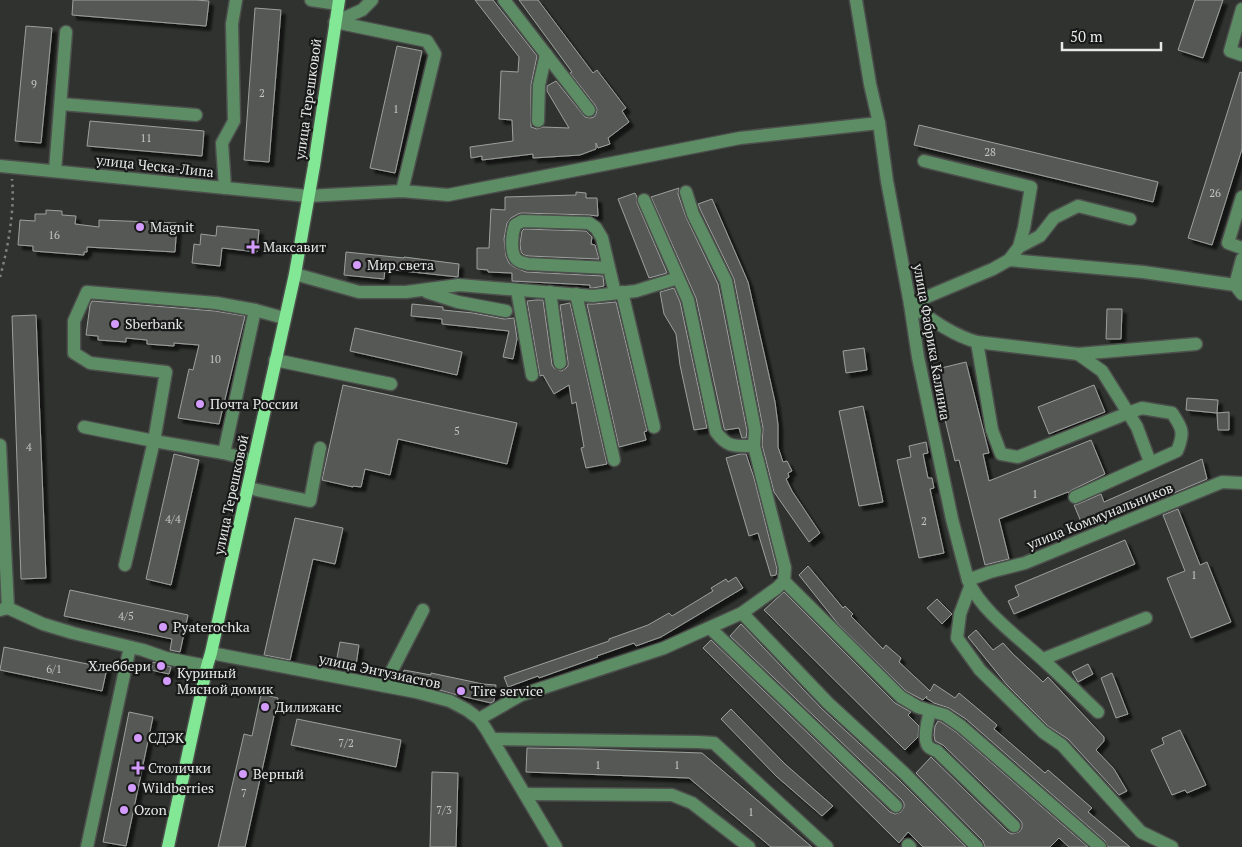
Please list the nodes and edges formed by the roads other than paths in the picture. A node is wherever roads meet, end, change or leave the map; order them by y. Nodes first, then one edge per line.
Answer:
1 (236, 0) edge
2 (311, 0) edge
3 (372, 0) edge
4 (504, 0) edge
5 (856, 0) edge
6 (338, 2) edge
7 (1242, 10) edge
8 (335, 22) junction
9 (66, 32) dead end
10 (546, 54) junction
11 (1242, 55) edge
12 (61, 104) junction
13 (589, 110) dead end
14 (196, 115) dead end
15 (538, 121) dead end
16 (879, 123) junction
17 (924, 161) dead end
18 (5, 167) edge
19 (56, 171) junction
20 (225, 188) junction
21 (402, 191) junction
22 (686, 192) dead end
23 (308, 196) junction
24 (1242, 197) edge
25 (644, 200) dead end
26 (1130, 219) dead end
27 (1019, 247) junction
28 (1242, 248) edge
29 (1242, 259) edge
30 (1009, 260) junction
31 (609, 268) junction
32 (295, 274) junction
33 (678, 278) junction
34 (1238, 289) edge
35 (423, 290) junction
36 (517, 290) junction
37 (550, 292) junction
38 (618, 293) junction
39 (576, 294) junction
40 (910, 304) junction
41 (255, 310) junction
42 (506, 310) dead end
43 (284, 318) junction
44 (977, 342) junction
45 (1196, 344) dead end
46 (1078, 354) junction
47 (275, 360) junction
48 (560, 363) dead end
49 (532, 375) dead end
50 (391, 384) dead end
51 (1128, 413) junction
52 (84, 427) dead end
53 (654, 427) dead end
54 (154, 441) junction
55 (0, 445) edge
56 (754, 446) junction
57 (320, 448) dead end
58 (224, 453) junction
59 (614, 460) dead end
60 (254, 461) junction
61 (1150, 462) junction
62 (1242, 483) edge
63 (248, 488) junction
64 (1075, 497) dead end
65 (125, 565) dead end
66 (784, 582) junction
67 (969, 583) junction
68 (4, 609) edge
69 (423, 610) dead end
70 (742, 613) junction
71 (1146, 618) dead end
72 (710, 628) junction
73 (130, 647) junction
74 (211, 653) junction
75 (1043, 660) junction
76 (207, 666) junction
77 (384, 686) junction
78 (930, 711) junction
79 (1098, 712) dead end
80 (479, 719) junction
81 (492, 739) junction
82 (525, 794) junction
83 (896, 806) dead end
84 (1014, 826) dead end
85 (87, 847) edge
86 (168, 847) edge
87 (556, 847) edge
88 (749, 847) edge
89 (827, 847) edge
90 (976, 847) edge
91 (1100, 847) edge
92 (1172, 847) edge

1 - 20 street
2 - 6 street
3 - 8 street
4 - 10 street
5 - 16 street, улица Фабрика Калиниа
6 - 8 main road, улица Терешковой
7 - 11 street
8 - 21 street
8 - 23 main road, улица Терешковой
9 - 12 street
10 - 13 street
10 - 15 street
12 - 14 street
12 - 19 street
16 - 21 street, улица Ческа-Липа
16 - 40 street, улица Фабрика Калиниа
17 - 27 street
18 - 19 street, улица Ческа-Липа
19 - 20 street, улица Ческа-Липа
20 - 23 street, улица Ческа-Липа
21 - 23 street, улица Ческа-Липа
22 - 56 street
23 - 32 main road, улица Терешковой
24 - 28 street
25 - 33 street
26 - 27 street
27 - 30 street
29 - 34 street
30 - 34 street
30 - 40 street
31 - 31 street
31 - 38 street
32 - 35 street
32 - 43 main road, улица Терешковой
33 - 38 street
33 - 56 street
35 - 36 street
35 - 42 street
36 - 37 street
36 - 49 street
37 - 39 street
37 - 48 street
38 - 39 street
38 - 53 street
39 - 59 street
40 - 44 street
40 - 67 street, улица Фабрика Калиниа
41 - 43 street
41 - 54 street
41 - 58 street
43 - 47 main road, улица Терешковой
44 - 46 street
44 - 51 street
45 - 46 street
46 - 51 street
47 - 50 street
47 - 60 main road, улица Терешковой
51 - 61 street
51 - 61 street
52 - 54 street
54 - 58 street
54 - 65 street
55 - 68 street
56 - 66 street
57 - 63 street
58 - 60 street
60 - 63 main road, улица Терешковой
61 - 64 street
62 - 67 street, улица Коммунальников
63 - 74 main road, улица Терешковой
66 - 70 street
66 - 78 street
67 - 75 street, улица Фабрика Калиниа
67 - 92 street
68 - 73 street
69 - 77 street
70 - 72 street
70 - 90 street
71 - 75 street
72 - 80 street
72 - 83 street
73 - 76 street
73 - 85 street
74 - 76 main road, улица Терешковой
74 - 77 street, улица Энтузиастов
75 - 79 street, улица Фабрика Калиниа
76 - 86 main road, улица Терешковой
77 - 80 street, улица Энтузиастов
78 - 84 street
78 - 91 street
80 - 81 street, улица Энтузиастов
81 - 82 street, улица Энтузиастов
81 - 89 street
82 - 87 street, улица Энтузиастов
82 - 88 street

